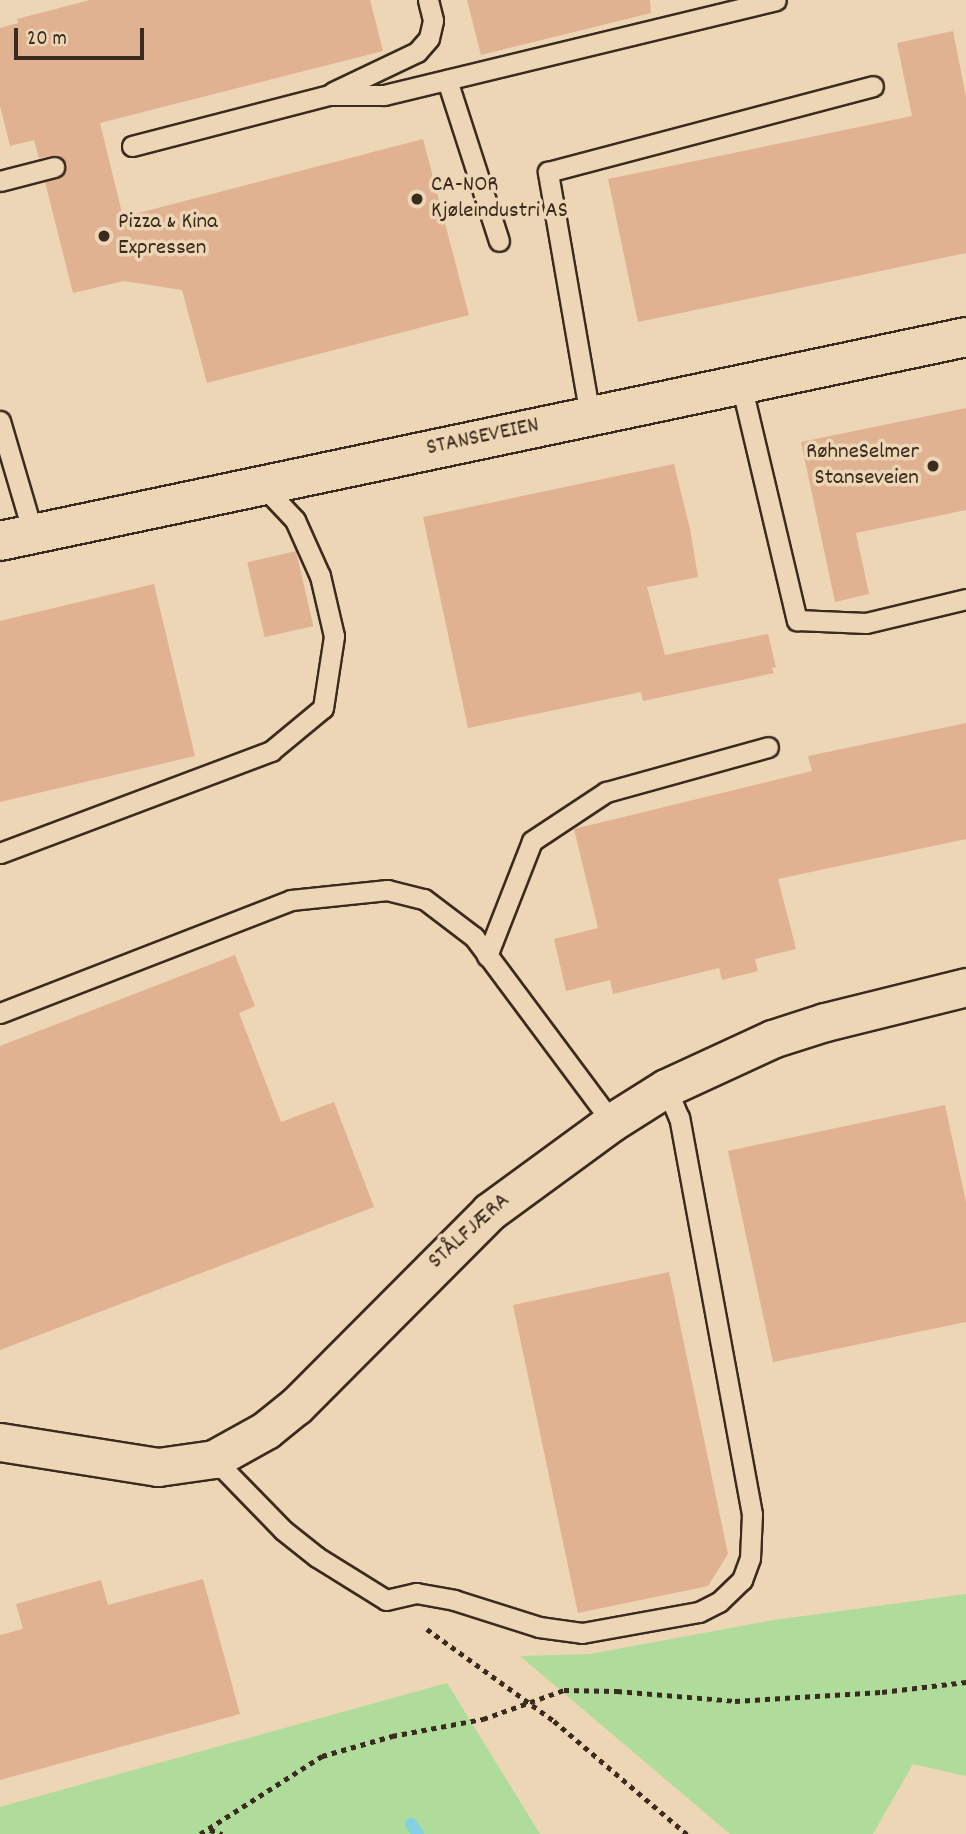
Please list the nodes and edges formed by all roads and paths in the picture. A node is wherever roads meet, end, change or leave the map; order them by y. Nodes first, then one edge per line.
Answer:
1 (428, 0) edge
2 (776, 0) edge
3 (447, 80) junction
4 (873, 86) dead end
5 (329, 94) junction
6 (132, 146) dead end
7 (54, 167) dead end
8 (0, 181) edge
9 (499, 241) dead end
10 (966, 337) edge
11 (741, 384) junction
12 (590, 416) junction
13 (0, 421) edge
14 (261, 484) junction
15 (17, 537) edge
16 (966, 598) edge
17 (768, 747) dead end
18 (0, 853) edge
19 (487, 956) junction
20 (966, 987) edge
21 (0, 1013) edge
22 (666, 1088) junction
23 (612, 1122) junction
24 (0, 1442) edge
25 (214, 1459) junction
26 (386, 1600) junction
27 (966, 1682) edge
28 (527, 1701) junction
29 (209, 1829) junction
30 (200, 1834) edge
31 (222, 1834) edge
32 (687, 1834) edge

1 - 5 lane
2 - 3 lane
3 - 5 lane
3 - 9 lane
4 - 12 lane
5 - 6 lane
7 - 8 lane
10 - 11 street, STANSEVEIEN
11 - 12 street, STANSEVEIEN
11 - 16 lane
12 - 14 street, STANSEVEIEN
13 - 15 lane
14 - 15 street, STANSEVEIEN
14 - 18 lane
17 - 19 lane
19 - 21 lane
19 - 23 lane
20 - 22 street, STÅLFJÆRA
22 - 23 street, STÅLFJÆRA
22 - 26 lane
23 - 25 street, STÅLFJÆRA
24 - 25 street, STÅLFJÆRA
25 - 26 lane
26 - 28 path
27 - 28 path
28 - 29 path
28 - 32 path
29 - 30 path
29 - 31 path

